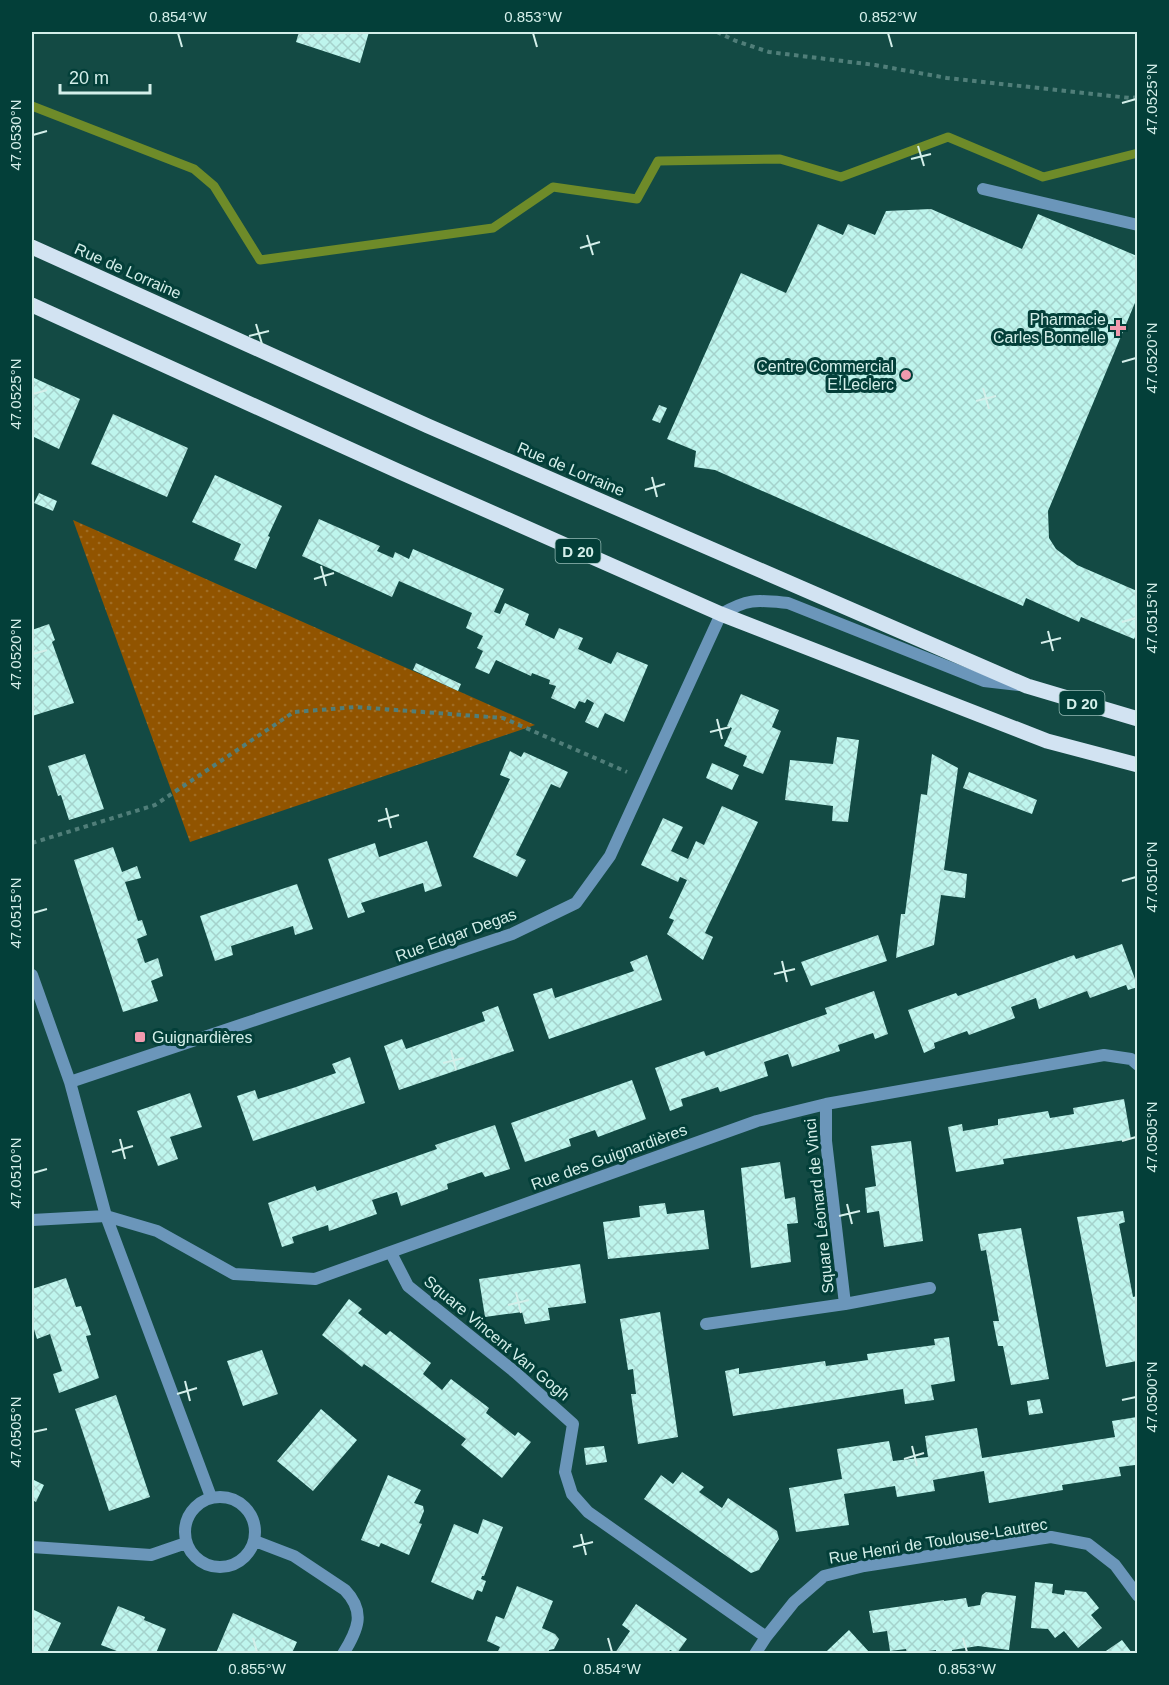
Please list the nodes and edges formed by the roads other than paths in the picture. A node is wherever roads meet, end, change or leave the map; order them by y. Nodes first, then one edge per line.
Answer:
1 (982, 189) dead end
2 (1137, 225) edge
3 (32, 247) edge
4 (32, 305) edge
5 (721, 614) junction
6 (1027, 686) junction
7 (1137, 719) edge
8 (1137, 765) edge
9 (32, 975) edge
10 (1137, 1065) edge
11 (70, 1082) junction
12 (826, 1104) junction
13 (106, 1216) junction
14 (32, 1220) edge
15 (391, 1252) junction
16 (930, 1288) dead end
17 (845, 1304) junction
18 (706, 1324) dead end
19 (211, 1497) junction
20 (255, 1541) junction
21 (186, 1543) junction
22 (32, 1547) edge
23 (1137, 1596) edge
24 (766, 1637) junction
25 (343, 1653) edge
26 (754, 1653) edge

1 - 2 street
3 - 6 main road, Rue de Lorraine / D 20
4 - 5 main road, D 20
5 - 6 street
5 - 8 main road, D 20
5 - 11 street, Rue Edgar Degas
6 - 7 main road, Rue de Lorraine / D 20
9 - 11 street
10 - 12 street, Rue des Guignardières
11 - 13 street
12 - 15 street, Rue des Guignardières
12 - 17 street, Square Léonard de Vinci
13 - 14 street
13 - 15 street, Rue des Guignardières
13 - 19 street
15 - 24 street, Square Vincent Van Gogh
16 - 17 street, Square Léonard de Vinci
17 - 18 street, Square Léonard de Vinci
19 - 20 street
19 - 21 street
20 - 21 street
20 - 25 street
21 - 22 street
23 - 24 street, Rue Henri de Toulouse-Lautrec
24 - 26 street, Rue Henri de Toulouse-Lautrec

